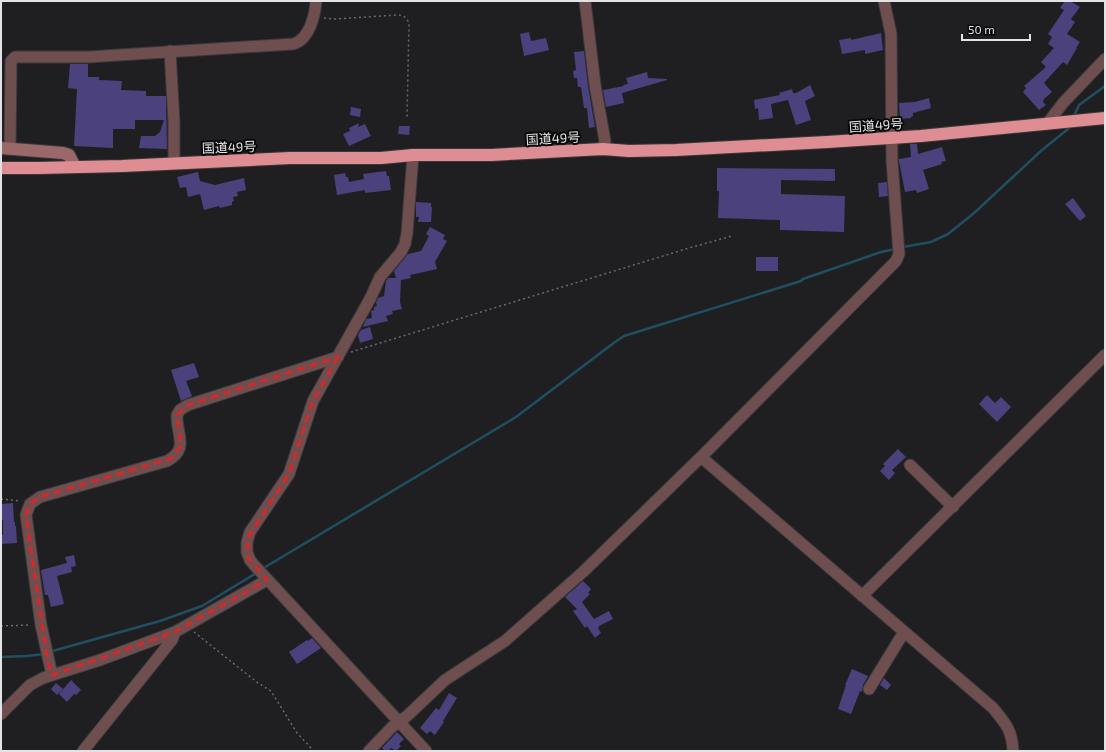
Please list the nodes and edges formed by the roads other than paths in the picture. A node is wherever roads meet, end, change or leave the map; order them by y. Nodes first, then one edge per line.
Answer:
1 (316, 1) edge
2 (585, 1) edge
3 (884, 1) edge
4 (170, 51) junction
5 (1105, 59) edge
6 (1105, 118) edge
7 (1047, 124) junction
8 (892, 137) junction
9 (6, 148) edge
10 (604, 149) junction
11 (413, 156) junction
12 (174, 162) junction
13 (75, 167) junction
14 (1, 168) edge
15 (1105, 355) edge
16 (338, 357) junction
17 (701, 457) junction
18 (910, 465) dead end
19 (953, 507) junction
20 (267, 580) junction
21 (862, 596) junction
22 (175, 632) junction
23 (904, 632) junction
24 (52, 675) junction
25 (869, 689) dead end
26 (1, 714) edge
27 (399, 721) junction
28 (83, 751) edge
29 (369, 751) edge
30 (426, 751) edge
31 (1012, 751) edge

1 - 4 street
2 - 10 street
3 - 8 street
4 - 9 street
4 - 12 street
5 - 7 street
6 - 7 highway, 国道49号
7 - 8 highway, 国道49号
8 - 10 highway, 国道49号
8 - 17 street
9 - 13 main road
10 - 11 highway, 国道49号
11 - 12 highway, 国道49号
11 - 16 street
12 - 13 highway, 国道49号
13 - 14 highway, 国道49号
15 - 19 street
16 - 20 street
16 - 24 street
17 - 21 street
17 - 27 street
18 - 19 street
19 - 21 street
20 - 22 street
20 - 27 street
21 - 23 street
22 - 24 street
22 - 28 street
23 - 25 street
23 - 31 street
24 - 26 street
27 - 29 street
27 - 30 street

